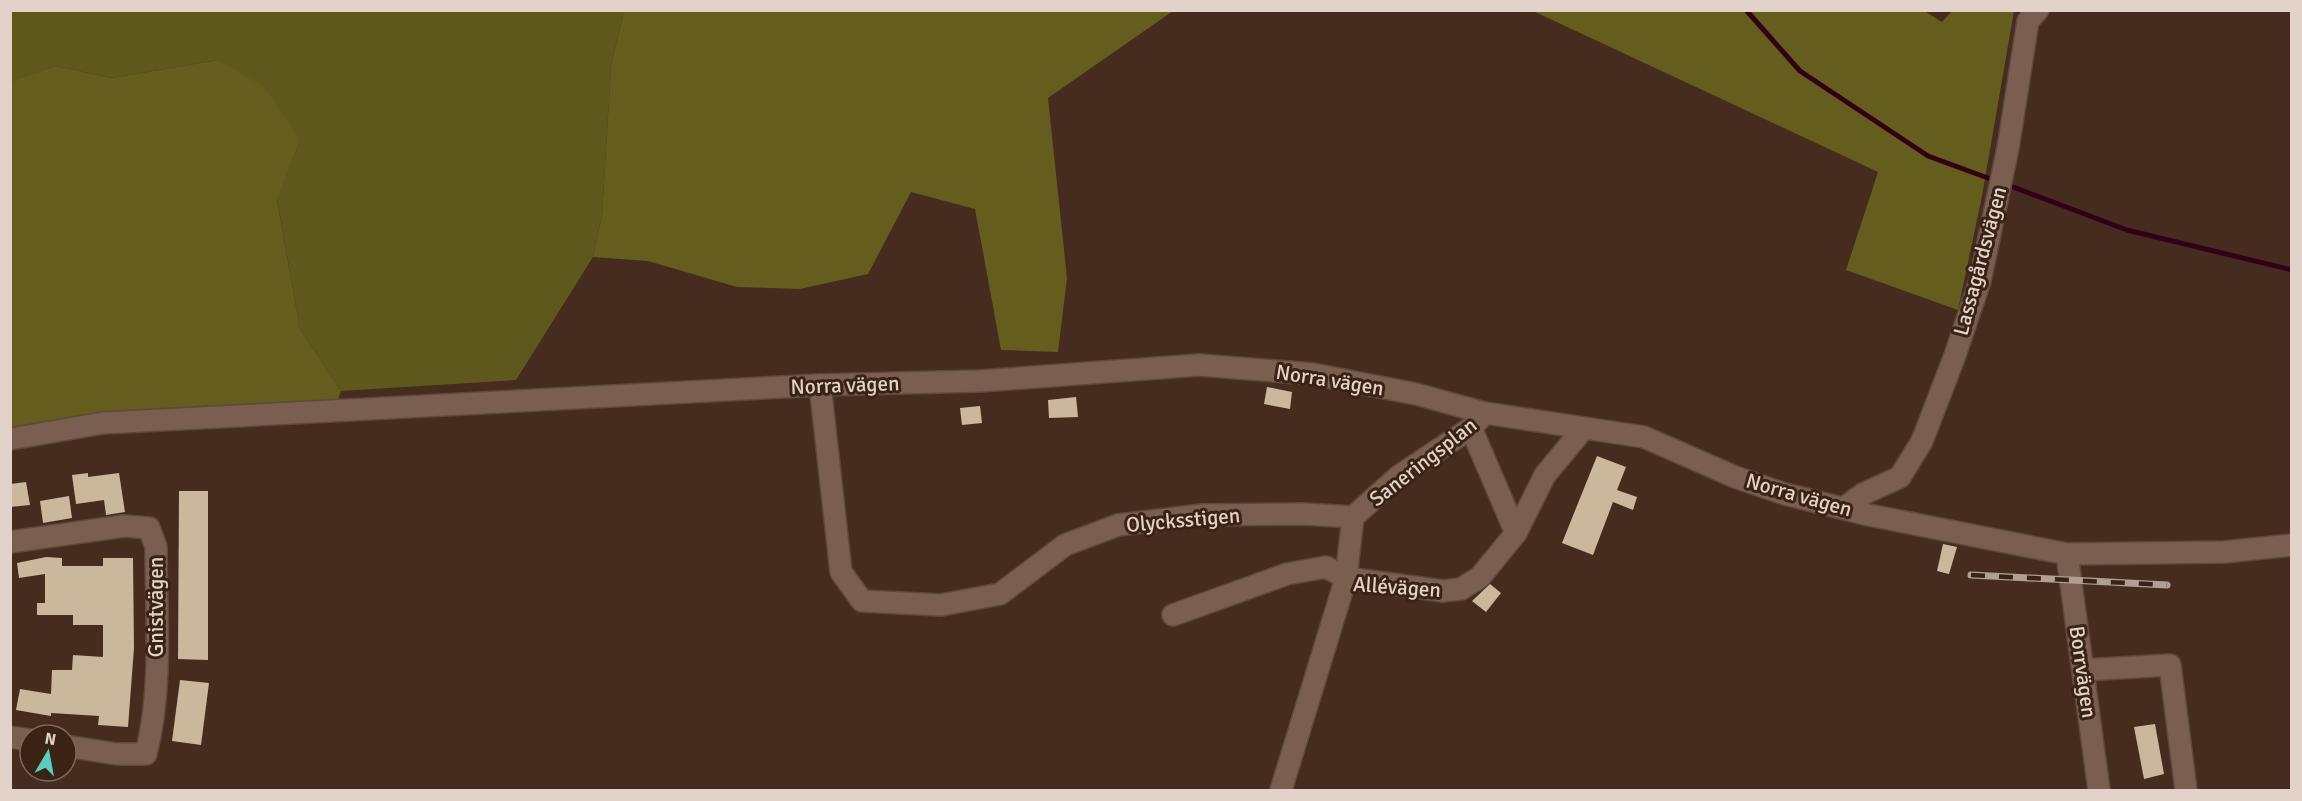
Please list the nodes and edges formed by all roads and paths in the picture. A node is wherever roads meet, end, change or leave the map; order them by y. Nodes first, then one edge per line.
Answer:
1 (2038, 10) edge
2 (820, 385) junction
3 (1478, 421) junction
4 (1584, 428) junction
5 (10, 439) edge
6 (1844, 508) junction
7 (1353, 517) junction
8 (1516, 533) junction
9 (10, 542) edge
10 (2292, 545) edge
11 (2067, 554) junction
12 (1346, 578) junction
13 (1173, 615) dead end
14 (2083, 670) junction
15 (78, 748) edge
16 (1281, 790) edge
17 (2099, 790) edge
18 (2186, 790) edge

1 - 6 street, Lassagårdsvägen
2 - 3 street, Norra vägen
2 - 5 street, Norra vägen
2 - 7 street, Olycksstigen
3 - 4 street, Norra vägen
3 - 7 street, Saneringsplan
3 - 8 street
4 - 6 street, Norra vägen
4 - 8 street, Allévägen
6 - 11 street, Norra vägen
7 - 12 street, Saneringsplan
8 - 12 street, Allévägen
9 - 15 street, Gnistvägen
10 - 11 street, Norra vägen
11 - 14 street, Borrvägen
12 - 13 street
12 - 16 street, Allévägen
14 - 17 street, Borrvägen
14 - 18 street

